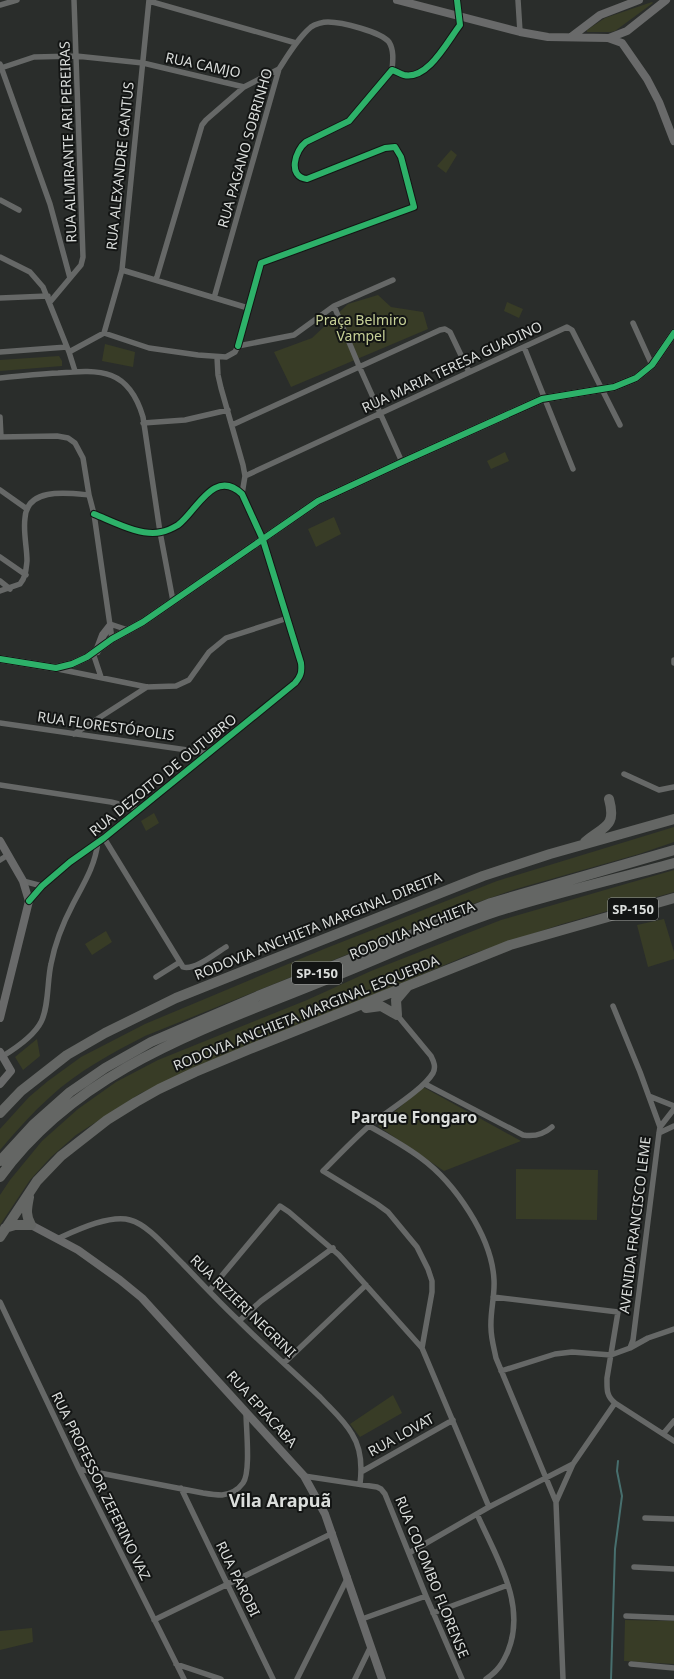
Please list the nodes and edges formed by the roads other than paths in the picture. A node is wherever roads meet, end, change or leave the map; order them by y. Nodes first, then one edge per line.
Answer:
1 (17, 0) edge
2 (74, 0) edge
3 (149, 0) edge
4 (397, 0) edge
5 (458, 0) edge
6 (518, 0) edge
7 (639, 0) edge
8 (666, 0) edge
9 (0, 5) edge
10 (458, 16) junction
11 (520, 32) junction
12 (627, 32) junction
13 (571, 37) junction
14 (608, 38) junction
15 (296, 43) junction
16 (622, 43) junction
17 (76, 56) junction
18 (143, 63) junction
19 (1, 66) edge
20 (279, 69) junction
21 (392, 70) junction
22 (244, 87) junction
23 (668, 123) junction
24 (674, 130) edge
25 (674, 141) edge
26 (0, 200) edge
27 (19, 210) dead end
28 (0, 257) edge
29 (122, 270) junction
30 (70, 278) junction
31 (156, 280) junction
32 (393, 280) dead end
33 (48, 296) junction
34 (0, 298) edge
35 (214, 298) junction
36 (50, 302) junction
37 (334, 306) junction
38 (248, 308) junction
39 (633, 323) dead end
40 (104, 333) junction
41 (674, 333) edge
42 (238, 346) junction
43 (524, 347) junction
44 (68, 350) junction
45 (0, 352) edge
46 (217, 357) junction
47 (652, 365) junction
48 (359, 366) junction
49 (75, 371) junction
50 (469, 372) junction
51 (0, 378) edge
52 (603, 389) junction
53 (545, 398) junction
54 (228, 410) junction
55 (381, 414) junction
56 (0, 417) edge
57 (143, 423) junction
58 (232, 424) junction
59 (620, 425) dead end
60 (0, 437) edge
61 (402, 462) junction
62 (573, 469) dead end
63 (245, 476) junction
64 (0, 490) edge
65 (242, 494) junction
66 (89, 495) junction
67 (27, 508) junction
68 (94, 514) junction
69 (160, 532) junction
70 (263, 540) junction
71 (0, 557) edge
72 (26, 575) junction
73 (0, 582) edge
74 (10, 589) junction
75 (0, 591) edge
76 (173, 601) junction
77 (288, 618) junction
78 (110, 625) junction
79 (128, 630) junction
80 (112, 639) junction
81 (95, 652) junction
82 (0, 659) edge
83 (56, 668) junction
84 (101, 677) junction
85 (147, 687) junction
86 (0, 723) edge
87 (74, 734) junction
88 (208, 753) junction
89 (624, 774) dead end
90 (0, 785) edge
91 (674, 787) edge
92 (609, 799) dead end
93 (138, 810) junction
94 (674, 819) edge
95 (104, 838) junction
96 (0, 841) edge
97 (98, 842) junction
98 (582, 845) junction
99 (674, 850) edge
100 (8, 855) junction
101 (0, 860) edge
102 (674, 863) edge
103 (23, 881) junction
104 (42, 886) junction
105 (674, 898) edge
106 (29, 900) junction
107 (226, 947) dead end
108 (180, 962) junction
109 (156, 976) dead end
110 (410, 984) junction
111 (613, 1006) dead end
112 (396, 1015) junction
113 (333, 1016) junction
114 (0, 1018) edge
115 (1, 1054) edge
116 (0, 1084) edge
117 (425, 1084) junction
118 (648, 1096) junction
119 (674, 1107) edge
120 (0, 1113) edge
121 (369, 1126) junction
122 (674, 1126) edge
123 (552, 1127) dead end
124 (659, 1130) junction
125 (0, 1161) edge
126 (0, 1177) edge
127 (29, 1193) junction
128 (31, 1225) junction
129 (3, 1232) edge
130 (57, 1239) junction
131 (333, 1248) junction
132 (366, 1285) junction
133 (209, 1291) junction
134 (493, 1297) junction
135 (0, 1302) edge
136 (239, 1321) junction
137 (674, 1329) edge
138 (422, 1348) junction
139 (630, 1348) junction
140 (611, 1355) junction
141 (284, 1364) junction
142 (502, 1371) junction
143 (615, 1403) junction
144 (246, 1410) junction
145 (453, 1420) junction
146 (674, 1421) edge
147 (663, 1434) junction
148 (674, 1441) edge
149 (573, 1464) junction
150 (79, 1469) junction
151 (362, 1472) junction
152 (304, 1476) junction
153 (545, 1477) junction
154 (360, 1484) junction
155 (181, 1488) junction
156 (556, 1502) junction
157 (489, 1507) junction
158 (477, 1514) junction
159 (645, 1518) dead end
160 (674, 1519) edge
161 (333, 1533) junction
162 (409, 1553) junction
163 (634, 1567) dead end
164 (674, 1569) edge
165 (348, 1577) junction
166 (227, 1584) junction
167 (508, 1585) junction
168 (426, 1596) junction
169 (433, 1613) junction
170 (626, 1616) dead end
171 (674, 1618) edge
172 (362, 1619) junction
173 (154, 1620) junction
174 (371, 1646) junction
175 (176, 1664) junction
176 (631, 1664) dead end
177 (674, 1668) edge
178 (184, 1679) edge
179 (220, 1679) edge
180 (273, 1679) edge
181 (297, 1679) edge
182 (355, 1679) edge
183 (382, 1679) edge
184 (462, 1679) edge
185 (486, 1679) edge
186 (563, 1679) edge

1 - 9 street
2 - 17 street, RUA ALMIRANTE ARI PEREIRAS
3 - 15 street
3 - 18 street, RUA ALEXANDRE GANTUS
4 - 10 street
5 - 10 street
6 - 11 street
7 - 13 street
8 - 12 street
10 - 11 street
10 - 21 street
11 - 13 street
12 - 14 street
12 - 16 street
13 - 14 street
14 - 16 street
15 - 20 street, RUA PAGANO SOBRINHO
15 - 21 street, RUA PAGANO SOBRINHO
16 - 23 street
17 - 18 street, RUA CAMJO
17 - 19 street, RUA CAMJO
17 - 30 street, RUA ALMIRANTE ARI PEREIRAS
18 - 22 street, RUA CAMJO
18 - 29 street, RUA ALEXANDRE GANTUS
19 - 30 street
20 - 22 street, RUA CAMJO
20 - 35 street, RUA PAGANO SOBRINHO
21 - 38 street
22 - 31 street
23 - 24 street
23 - 25 street
26 - 27 street
28 - 33 street
29 - 31 street
29 - 40 street, RUA ALEXANDRE GANTUS
30 - 36 street, RUA ALMIRANTE ARI PEREIRAS
31 - 35 street
32 - 37 street
33 - 34 street
33 - 36 street
35 - 38 street
36 - 44 street
37 - 42 street
37 - 48 street
38 - 42 street
39 - 47 street
40 - 44 street
40 - 46 street
41 - 47 street
42 - 46 street
43 - 50 street, RUA MARIA TERESA GUADINO
43 - 52 street, RUA MARIA TERESA GUADINO
43 - 53 street
44 - 45 street
44 - 49 street
46 - 54 street
47 - 52 street
48 - 50 street
48 - 55 street
48 - 58 street
49 - 51 street
49 - 57 street
50 - 55 street, RUA MARIA TERESA GUADINO
52 - 53 street
52 - 59 street, RUA MARIA TERESA GUADINO
53 - 61 street
53 - 62 street
54 - 57 street
54 - 58 street
55 - 61 street
55 - 63 street, RUA MARIA TERESA GUADINO
56 - 60 street
57 - 69 street
58 - 63 street
60 - 66 street
61 - 70 street
63 - 65 street
64 - 67 street
65 - 69 street
65 - 70 street
66 - 67 street
66 - 68 street
67 - 72 street
68 - 69 street
68 - 78 street
69 - 76 street
70 - 76 street
70 - 77 street
71 - 72 street
72 - 74 street
73 - 74 street
74 - 75 street
76 - 79 street
77 - 85 street
77 - 88 street, RUA DEZOITO DE OUTUBRO
78 - 79 street
78 - 80 street
78 - 81 street
79 - 80 street
80 - 81 street
81 - 83 street
81 - 84 street
82 - 83 street
83 - 84 street
84 - 85 street
85 - 87 street
86 - 87 street, RUA FLORESTÓPOLIS
87 - 88 street, RUA FLORESTÓPOLIS
88 - 93 street, RUA DEZOITO DE OUTUBRO
89 - 91 street
90 - 93 street
92 - 98 highway
93 - 95 street, RUA DEZOITO DE OUTUBRO
94 - 98 highway, RODOVIA ANCHIETA MARGINAL DIREITA / SP-150
95 - 97 street, RUA DEZOITO DE OUTUBRO
95 - 108 street
96 - 100 street
97 - 104 street, RUA DEZOITO DE OUTUBRO
97 - 115 street
98 - 120 highway, RODOVIA ANCHIETA MARGINAL DIREITA / SP-150
99 - 125 highway, RODOVIA ANCHIETA / SP-150
100 - 101 street
100 - 103 street
102 - 126 highway, RODOVIA ANCHIETA / SP-150
103 - 104 street
103 - 106 street
104 - 106 street, RUA DEZOITO DE OUTUBRO
105 - 110 highway, RODOVIA ANCHIETA MARGINAL ESQUERDA / SP-150
106 - 114 street
107 - 108 street
108 - 109 street
110 - 112 highway
110 - 113 highway, RODOVIA ANCHIETA MARGINAL ESQUERDA / SP-150
111 - 118 street
112 - 113 highway
112 - 117 street
113 - 127 highway, RODOVIA ANCHIETA MARGINAL ESQUERDA / SP-150
115 - 116 street
117 - 121 street
117 - 123 street
118 - 119 street
118 - 124 street
119 - 124 street, AVENIDA FRANCISCO LEME
121 - 134 street
121 - 138 street
122 - 124 street
124 - 139 street, AVENIDA FRANCISCO LEME
127 - 128 highway
127 - 129 highway, RODOVIA ANCHIETA MARGINAL ESQUERDA / SP-150
128 - 129 highway
128 - 130 street, RUA EPIACABA
130 - 133 street, RUA RIZIERI NEGRINI
130 - 144 street, RUA EPIACABA
131 - 132 street
131 - 133 street
131 - 136 street
132 - 138 street
132 - 141 street
133 - 136 street, RUA RIZIERI NEGRINI
134 - 140 street
134 - 142 street
135 - 150 street, RUA PROFESSOR ZEFERINO VAZ
136 - 141 street, RUA RIZIERI NEGRINI
137 - 139 street
138 - 145 street
139 - 140 street
140 - 142 street
140 - 143 street
141 - 151 street, RUA RIZIERI NEGRINI
142 - 153 street
143 - 147 street
143 - 149 street
144 - 152 street, RUA EPIACABA
144 - 155 street
145 - 151 street, RUA LOVAT
145 - 157 street
146 - 147 street
147 - 148 street
149 - 153 street
149 - 156 street
150 - 155 street
150 - 173 street, RUA PROFESSOR ZEFERINO VAZ
151 - 154 street, RUA RIZIERI NEGRINI
152 - 154 street, RUA COLOMBO FLORENSE
152 - 161 street, RUA EPIACABA
153 - 156 street
153 - 157 street
154 - 162 street, RUA COLOMBO FLORENSE
155 - 166 street, RUA PAROBI
156 - 186 street
157 - 158 street
158 - 162 street
158 - 167 street
159 - 160 street
161 - 165 street, RUA EPIACABA
161 - 166 street
162 - 168 street, RUA COLOMBO FLORENSE
163 - 164 street
165 - 172 street, RUA EPIACABA
165 - 181 street
166 - 173 street
166 - 180 street, RUA PAROBI
167 - 169 street
167 - 185 street
168 - 169 street, RUA COLOMBO FLORENSE
168 - 172 street
169 - 184 street, RUA COLOMBO FLORENSE
170 - 171 street
172 - 174 street, RUA EPIACABA
173 - 175 street, RUA PROFESSOR ZEFERINO VAZ
174 - 182 street
174 - 183 street, RUA EPIACABA
175 - 178 street, RUA PROFESSOR ZEFERINO VAZ
175 - 179 street
176 - 177 street

